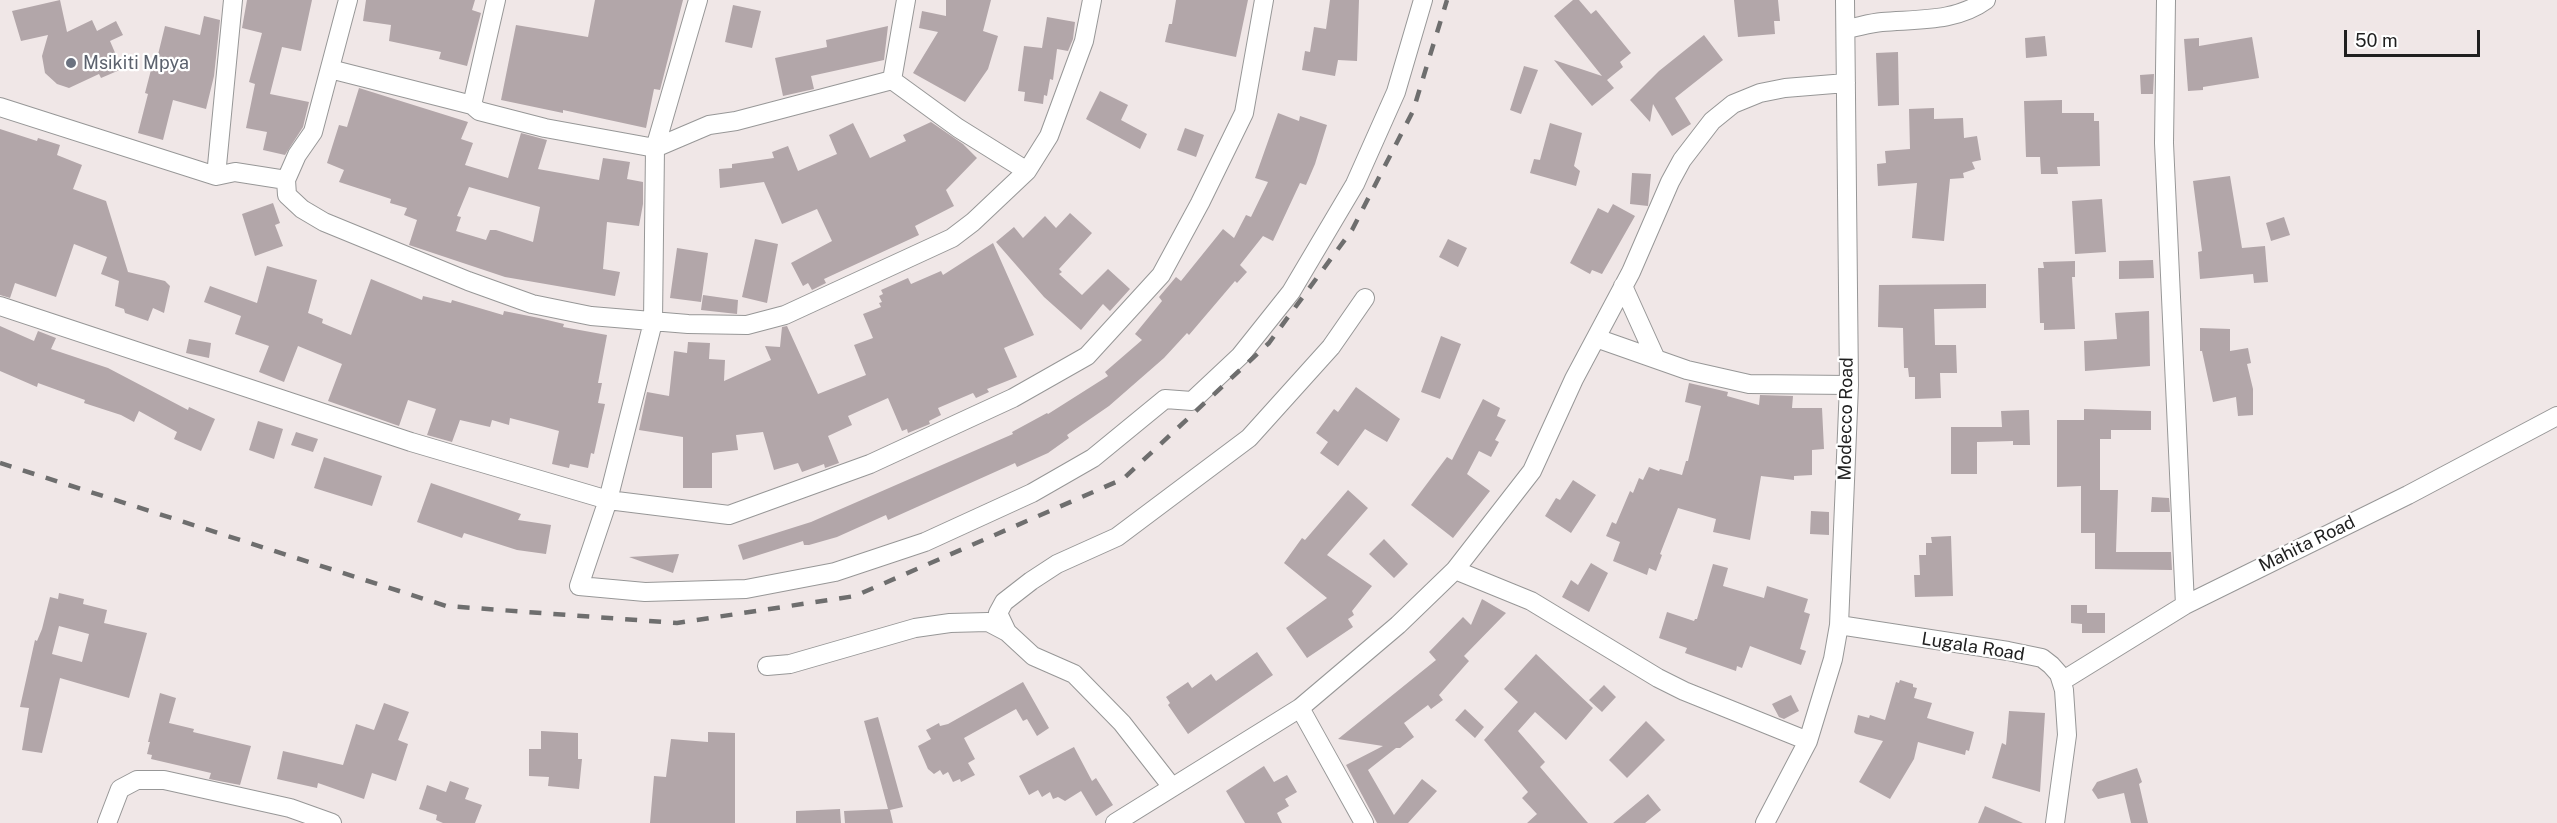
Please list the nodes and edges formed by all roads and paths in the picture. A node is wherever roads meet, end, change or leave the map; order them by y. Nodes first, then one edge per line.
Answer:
1 (230, 0) edge
2 (348, 0) edge
3 (496, 0) edge
4 (698, 0) edge
5 (906, 0) edge
6 (1092, 0) edge
7 (1264, 0) edge
8 (1423, 0) edge
9 (1845, 0) edge
10 (1986, 0) edge
11 (2166, 0) edge
12 (1846, 29) junction
13 (330, 69) junction
14 (892, 80) junction
15 (1846, 83) junction
16 (472, 105) junction
17 (0, 107) edge
18 (655, 148) junction
19 (1027, 171) junction
20 (216, 176) junction
21 (286, 180) junction
22 (1623, 286) junction
23 (1365, 298) dead end
24 (0, 306) edge
25 (653, 322) junction
26 (1596, 338) junction
27 (1656, 359) junction
28 (1848, 386) junction
29 (2557, 416) edge
30 (608, 500) junction
31 (1455, 570) junction
32 (2185, 605) junction
33 (1839, 625) junction
34 (1008, 632) junction
35 (767, 666) dead end
36 (2062, 681) junction
37 (1300, 708) junction
38 (1808, 741) junction
39 (1172, 788) junction
40 (107, 823) edge
41 (332, 823) edge
42 (1115, 823) edge
43 (1364, 823) edge
44 (1765, 823) edge
45 (2055, 823) edge

1 - 20 street
2 - 13 street
3 - 16 street
4 - 18 street
5 - 14 street
6 - 19 street
7 - 30 street
8 - 30 street
9 - 12 street, Modecco Road
10 - 12 street
11 - 32 street
12 - 15 street, Modecco Road
13 - 16 street
13 - 21 street
14 - 18 street
14 - 19 street
15 - 22 street
15 - 28 street, Modecco Road
16 - 18 street
17 - 20 street
18 - 25 street
19 - 25 street
20 - 21 street
21 - 25 street
22 - 26 street
22 - 27 street
23 - 34 street
24 - 30 street
25 - 30 street
26 - 27 street
26 - 31 street
27 - 28 street
28 - 33 street, Modecco Road
29 - 32 street, Mahita Road
31 - 37 street
31 - 38 street
32 - 36 street, Mahita Road
33 - 36 street, Lugala Road
33 - 38 street, Modecco Road
34 - 35 street
34 - 39 street
36 - 45 street
37 - 39 street
37 - 43 street
38 - 44 street, Modecco Road
39 - 42 street
40 - 41 street

